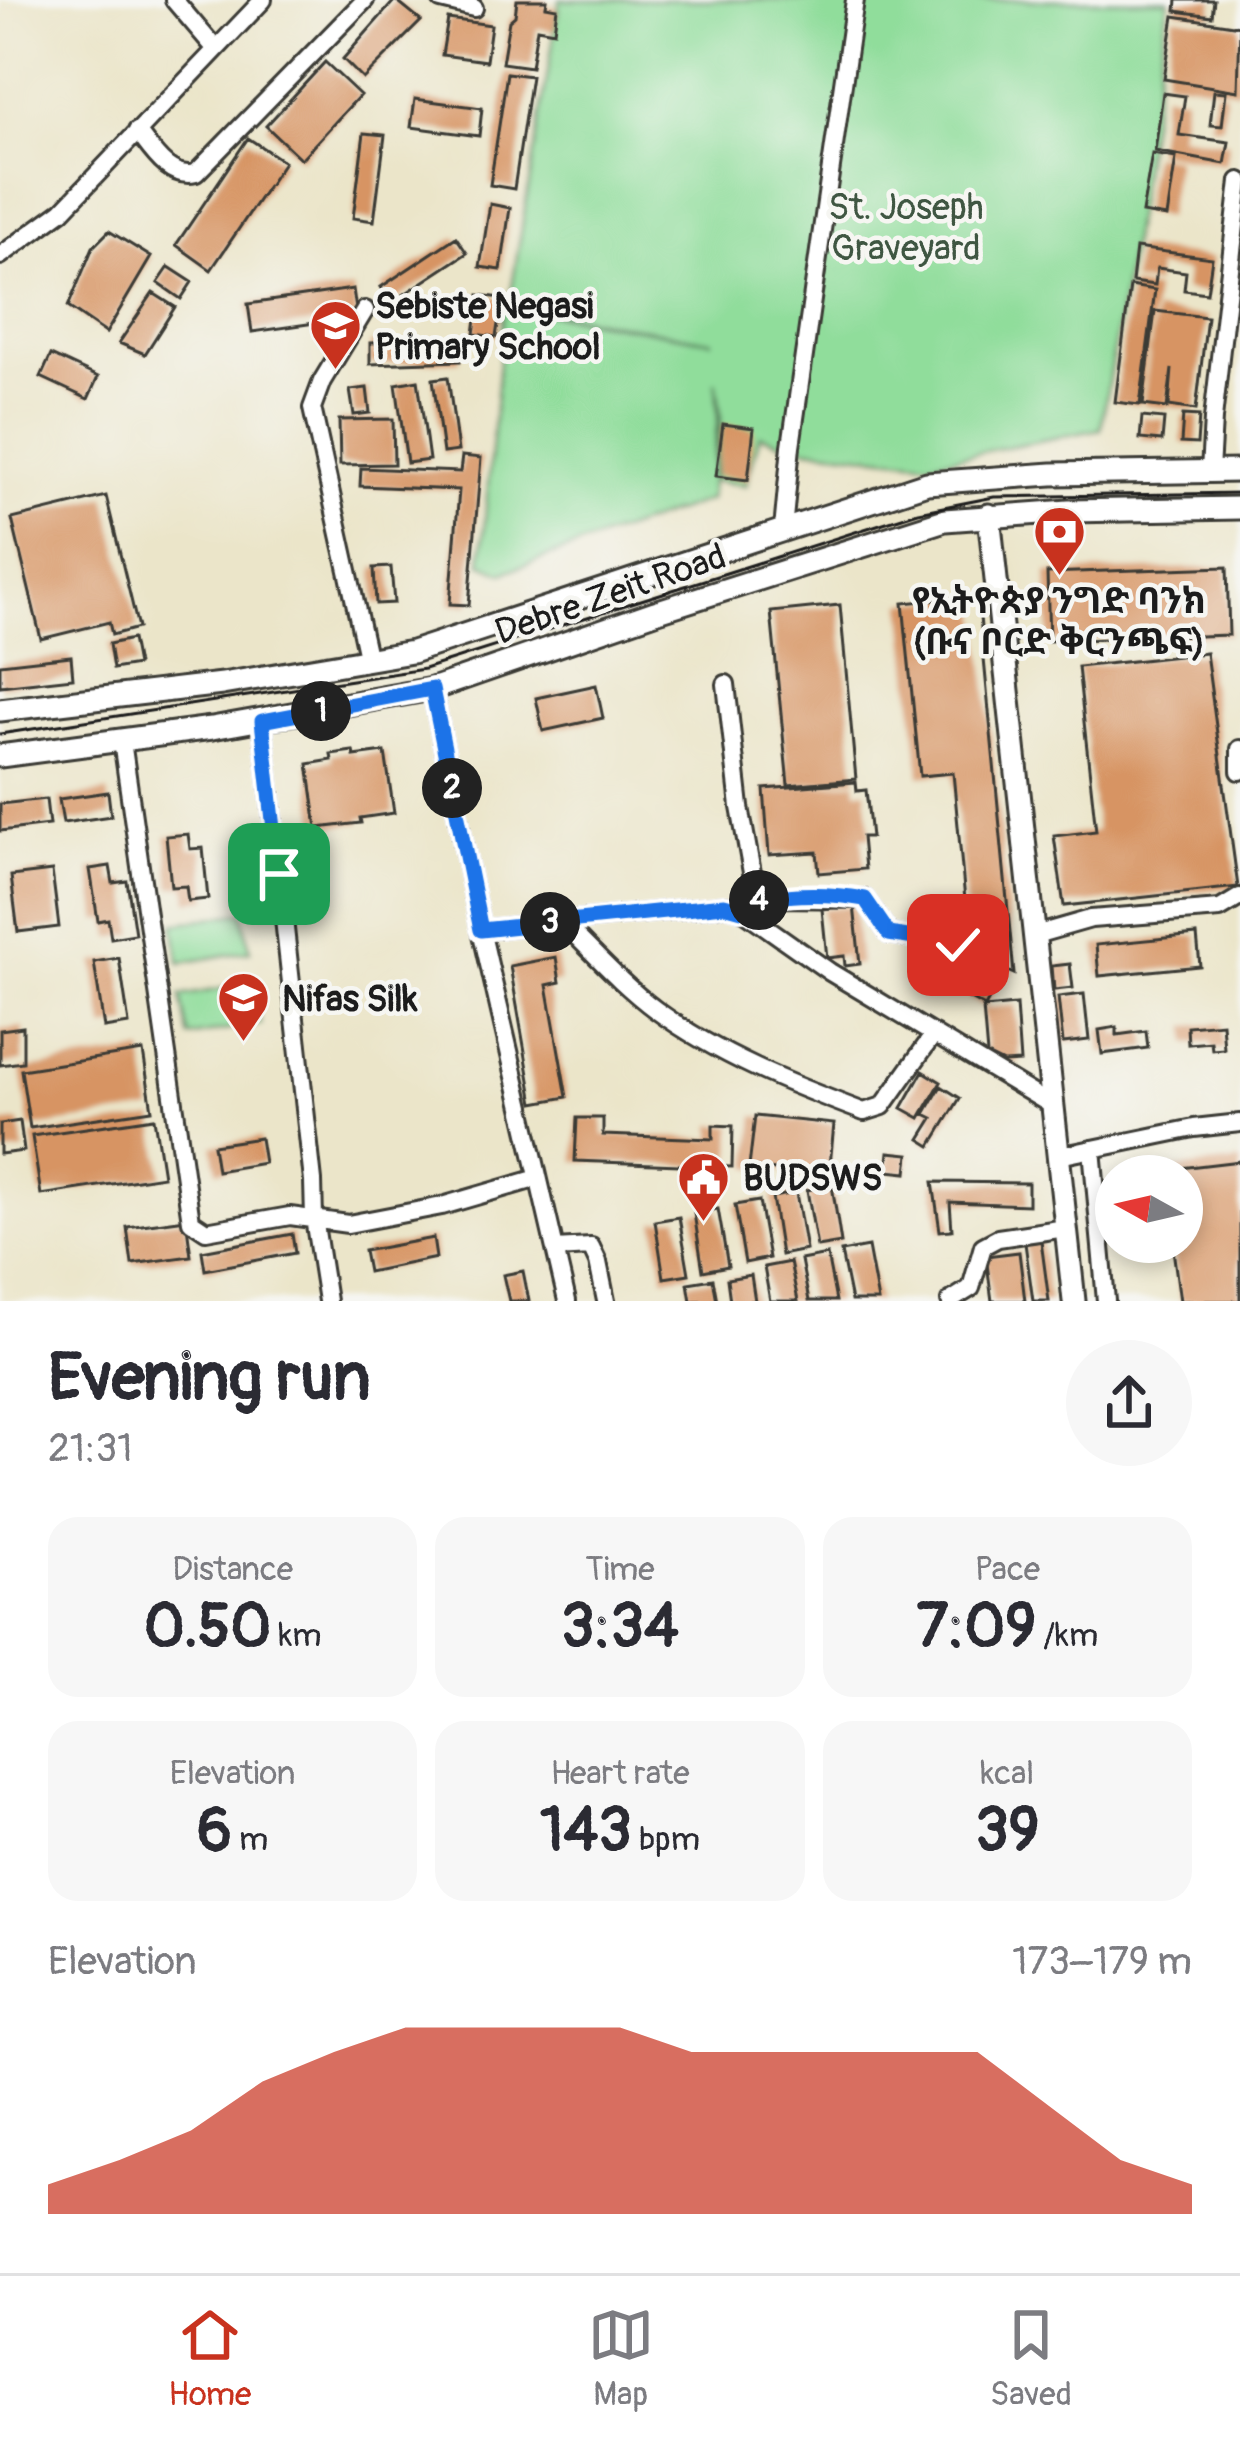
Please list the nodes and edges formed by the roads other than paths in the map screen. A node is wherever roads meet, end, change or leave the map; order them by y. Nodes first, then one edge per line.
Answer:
1 (174, 0) edge
2 (365, 0) edge
3 (441, 0) edge
4 (855, 0) edge
5 (252, 4) edge
6 (474, 8) dead end
7 (214, 47) junction
8 (137, 131) junction
9 (1240, 182) edge
10 (1237, 214) edge
11 (0, 256) edge
12 (364, 310) dead end
13 (1210, 471) junction
14 (1240, 471) edge
15 (1240, 508) edge
16 (988, 515) junction
17 (782, 530) junction
18 (368, 662) junction
19 (726, 684) dead end
20 (432, 689) junction
21 (0, 710) edge
22 (262, 721) junction
23 (122, 741) junction
24 (1240, 749) edge
25 (0, 756) edge
26 (1240, 771) edge
27 (1240, 897) edge
28 (750, 905) junction
29 (561, 921) junction
30 (481, 930) junction
31 (1035, 935) junction
32 (958, 945) dead end
33 (934, 1034) junction
34 (1053, 1106) junction
35 (1240, 1123) edge
36 (1092, 1149) junction
37 (1059, 1156) junction
38 (538, 1178) junction
39 (314, 1218) junction
40 (1066, 1228) junction
41 (555, 1249) junction
42 (327, 1301) edge
43 (567, 1301) edge
44 (606, 1301) edge
45 (950, 1301) edge
46 (1074, 1301) edge
47 (1106, 1301) edge

1 - 7 street
2 - 8 street
3 - 6 street
4 - 17 street
5 - 7 street
7 - 8 street
8 - 11 street
9 - 10 street
10 - 13 street
12 - 18 street
13 - 14 main road, Debre Zeit Road
13 - 17 main road, Debre Zeit Road
15 - 16 main road, Debre Zeit Road
16 - 20 main road, Debre Zeit Road
16 - 31 main road
17 - 18 main road, Debre Zeit Road
18 - 21 main road, Debre Zeit Road
19 - 28 street
20 - 22 main road, Debre Zeit Road
20 - 30 street
22 - 23 main road, Debre Zeit Road
22 - 39 street
23 - 25 main road, Debre Zeit Road
23 - 39 street
24 - 26 street
27 - 31 street
28 - 29 street
28 - 32 street
28 - 33 street
29 - 30 street
29 - 33 street
30 - 38 street
31 - 34 main road
33 - 34 street
34 - 37 main road
35 - 36 street
36 - 37 street
36 - 47 street
37 - 40 main road
38 - 39 street
38 - 41 street
39 - 42 street
40 - 45 street
40 - 46 main road
41 - 43 street
41 - 44 street

